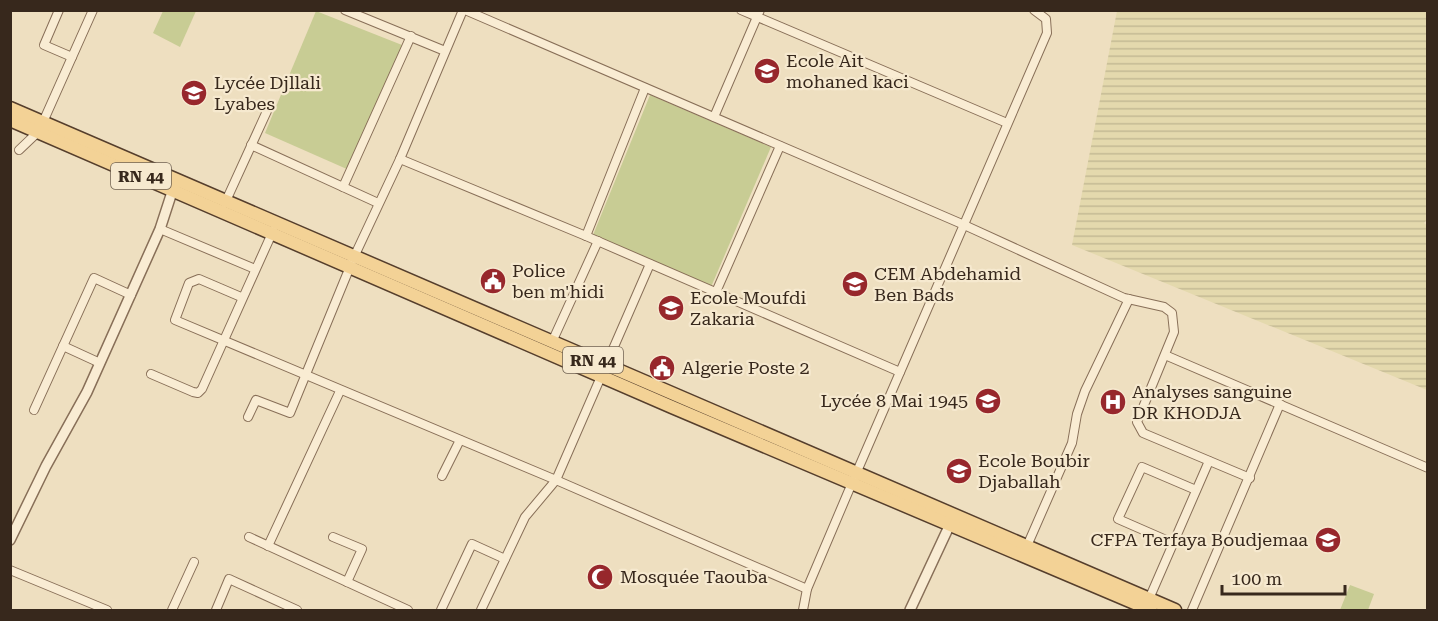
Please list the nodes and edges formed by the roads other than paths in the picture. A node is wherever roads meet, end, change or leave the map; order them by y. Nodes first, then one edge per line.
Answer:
1 (59, 10) edge
2 (93, 10) edge
3 (345, 10) edge
4 (464, 10) edge
5 (741, 10) edge
6 (1034, 10) edge
7 (758, 14) edge
8 (411, 36) junction
9 (445, 51) junction
10 (72, 57) junction
11 (645, 88) junction
12 (10, 108) edge
13 (267, 111) dead end
14 (714, 117) junction
15 (10, 120) edge
16 (1007, 123) junction
17 (41, 127) junction
18 (251, 145) junction
19 (780, 146) junction
20 (19, 150) dead end
21 (400, 159) junction
22 (175, 185) junction
23 (343, 187) junction
24 (378, 203) junction
25 (224, 206) junction
26 (962, 224) junction
27 (274, 227) junction
28 (160, 229) junction
29 (586, 236) junction
30 (598, 241) junction
31 (353, 261) junction
32 (650, 264) junction
33 (255, 269) junction
34 (716, 292) junction
35 (131, 294) junction
36 (241, 297) junction
37 (1129, 299) junction
38 (552, 342) junction
39 (224, 343) junction
40 (63, 346) junction
41 (1165, 355) junction
42 (100, 363) junction
43 (605, 371) junction
44 (900, 372) junction
45 (152, 374) dead end
46 (306, 377) junction
47 (340, 390) junction
48 (1280, 404) junction
49 (34, 410) dead end
50 (248, 417) dead end
51 (460, 440) junction
52 (1209, 461) junction
53 (1428, 468) edge
54 (442, 476) dead end
55 (1250, 478) junction
56 (854, 479) junction
57 (556, 480) junction
58 (1196, 490) junction
59 (952, 520) junction
60 (249, 537) dead end
61 (333, 537) dead end
62 (10, 540) edge
63 (1173, 543) junction
64 (268, 546) junction
65 (1027, 546) junction
66 (505, 560) junction
67 (194, 562) dead end
68 (10, 570) edge
69 (347, 582) junction
70 (807, 589) junction
71 (1150, 605) edge
72 (102, 610) edge
73 (172, 610) edge
74 (216, 610) edge
75 (297, 610) edge
76 (408, 610) edge
77 (441, 610) edge
78 (481, 610) edge
79 (803, 610) edge
80 (910, 610) edge
81 (1175, 610) edge
82 (1192, 610) edge

1 - 10 street
2 - 10 street
3 - 8 street
4 - 9 street
4 - 11 street
5 - 7 street
6 - 16 street
7 - 14 street
7 - 16 street
8 - 9 street
8 - 23 street
9 - 21 street
10 - 17 street
11 - 14 street
11 - 29 street
12 - 17 main road, RN 44
13 - 18 street
14 - 19 street
15 - 17 main road, RN 44
16 - 26 street
17 - 20 street
17 - 22 main road, RN 44
18 - 23 street
18 - 25 street
19 - 26 street
19 - 34 street
21 - 24 street
21 - 29 street
22 - 25 main road, RN 44
22 - 28 street
23 - 24 street
24 - 31 street
25 - 27 main road, RN 44
26 - 37 street
26 - 44 street
27 - 31 main road, RN 44
27 - 33 street
28 - 33 street
28 - 35 street
29 - 30 street
30 - 32 street
30 - 38 street
31 - 38 main road, RN 44
31 - 43 main road, RN 44
31 - 46 street
32 - 34 street
32 - 43 street
33 - 36 street
34 - 44 street
35 - 40 street
35 - 42 street
36 - 39 street
36 - 39 street
37 - 41 street
37 - 65 street
38 - 43 main road, RN 44
39 - 45 street
39 - 46 street
40 - 42 street
40 - 49 street
41 - 48 street
41 - 52 street
42 - 62 street
43 - 56 main road, RN 44
43 - 57 street
44 - 56 street
46 - 47 street
46 - 50 street
47 - 51 street
47 - 64 street
48 - 53 street
48 - 55 street
51 - 54 street
51 - 57 street
52 - 55 street
52 - 58 street
55 - 82 street
56 - 59 main road, RN 44
56 - 70 street
57 - 66 street
57 - 70 street
58 - 63 street
58 - 63 street
59 - 65 main road, RN 44
59 - 71 main road, RN 44
59 - 80 street
60 - 64 street
61 - 69 street
63 - 71 street
64 - 69 street
65 - 71 main road, RN 44
66 - 77 street
66 - 78 street
67 - 73 street
68 - 72 street
69 - 76 street
70 - 79 street
71 - 81 main road, RN 44
74 - 75 street

